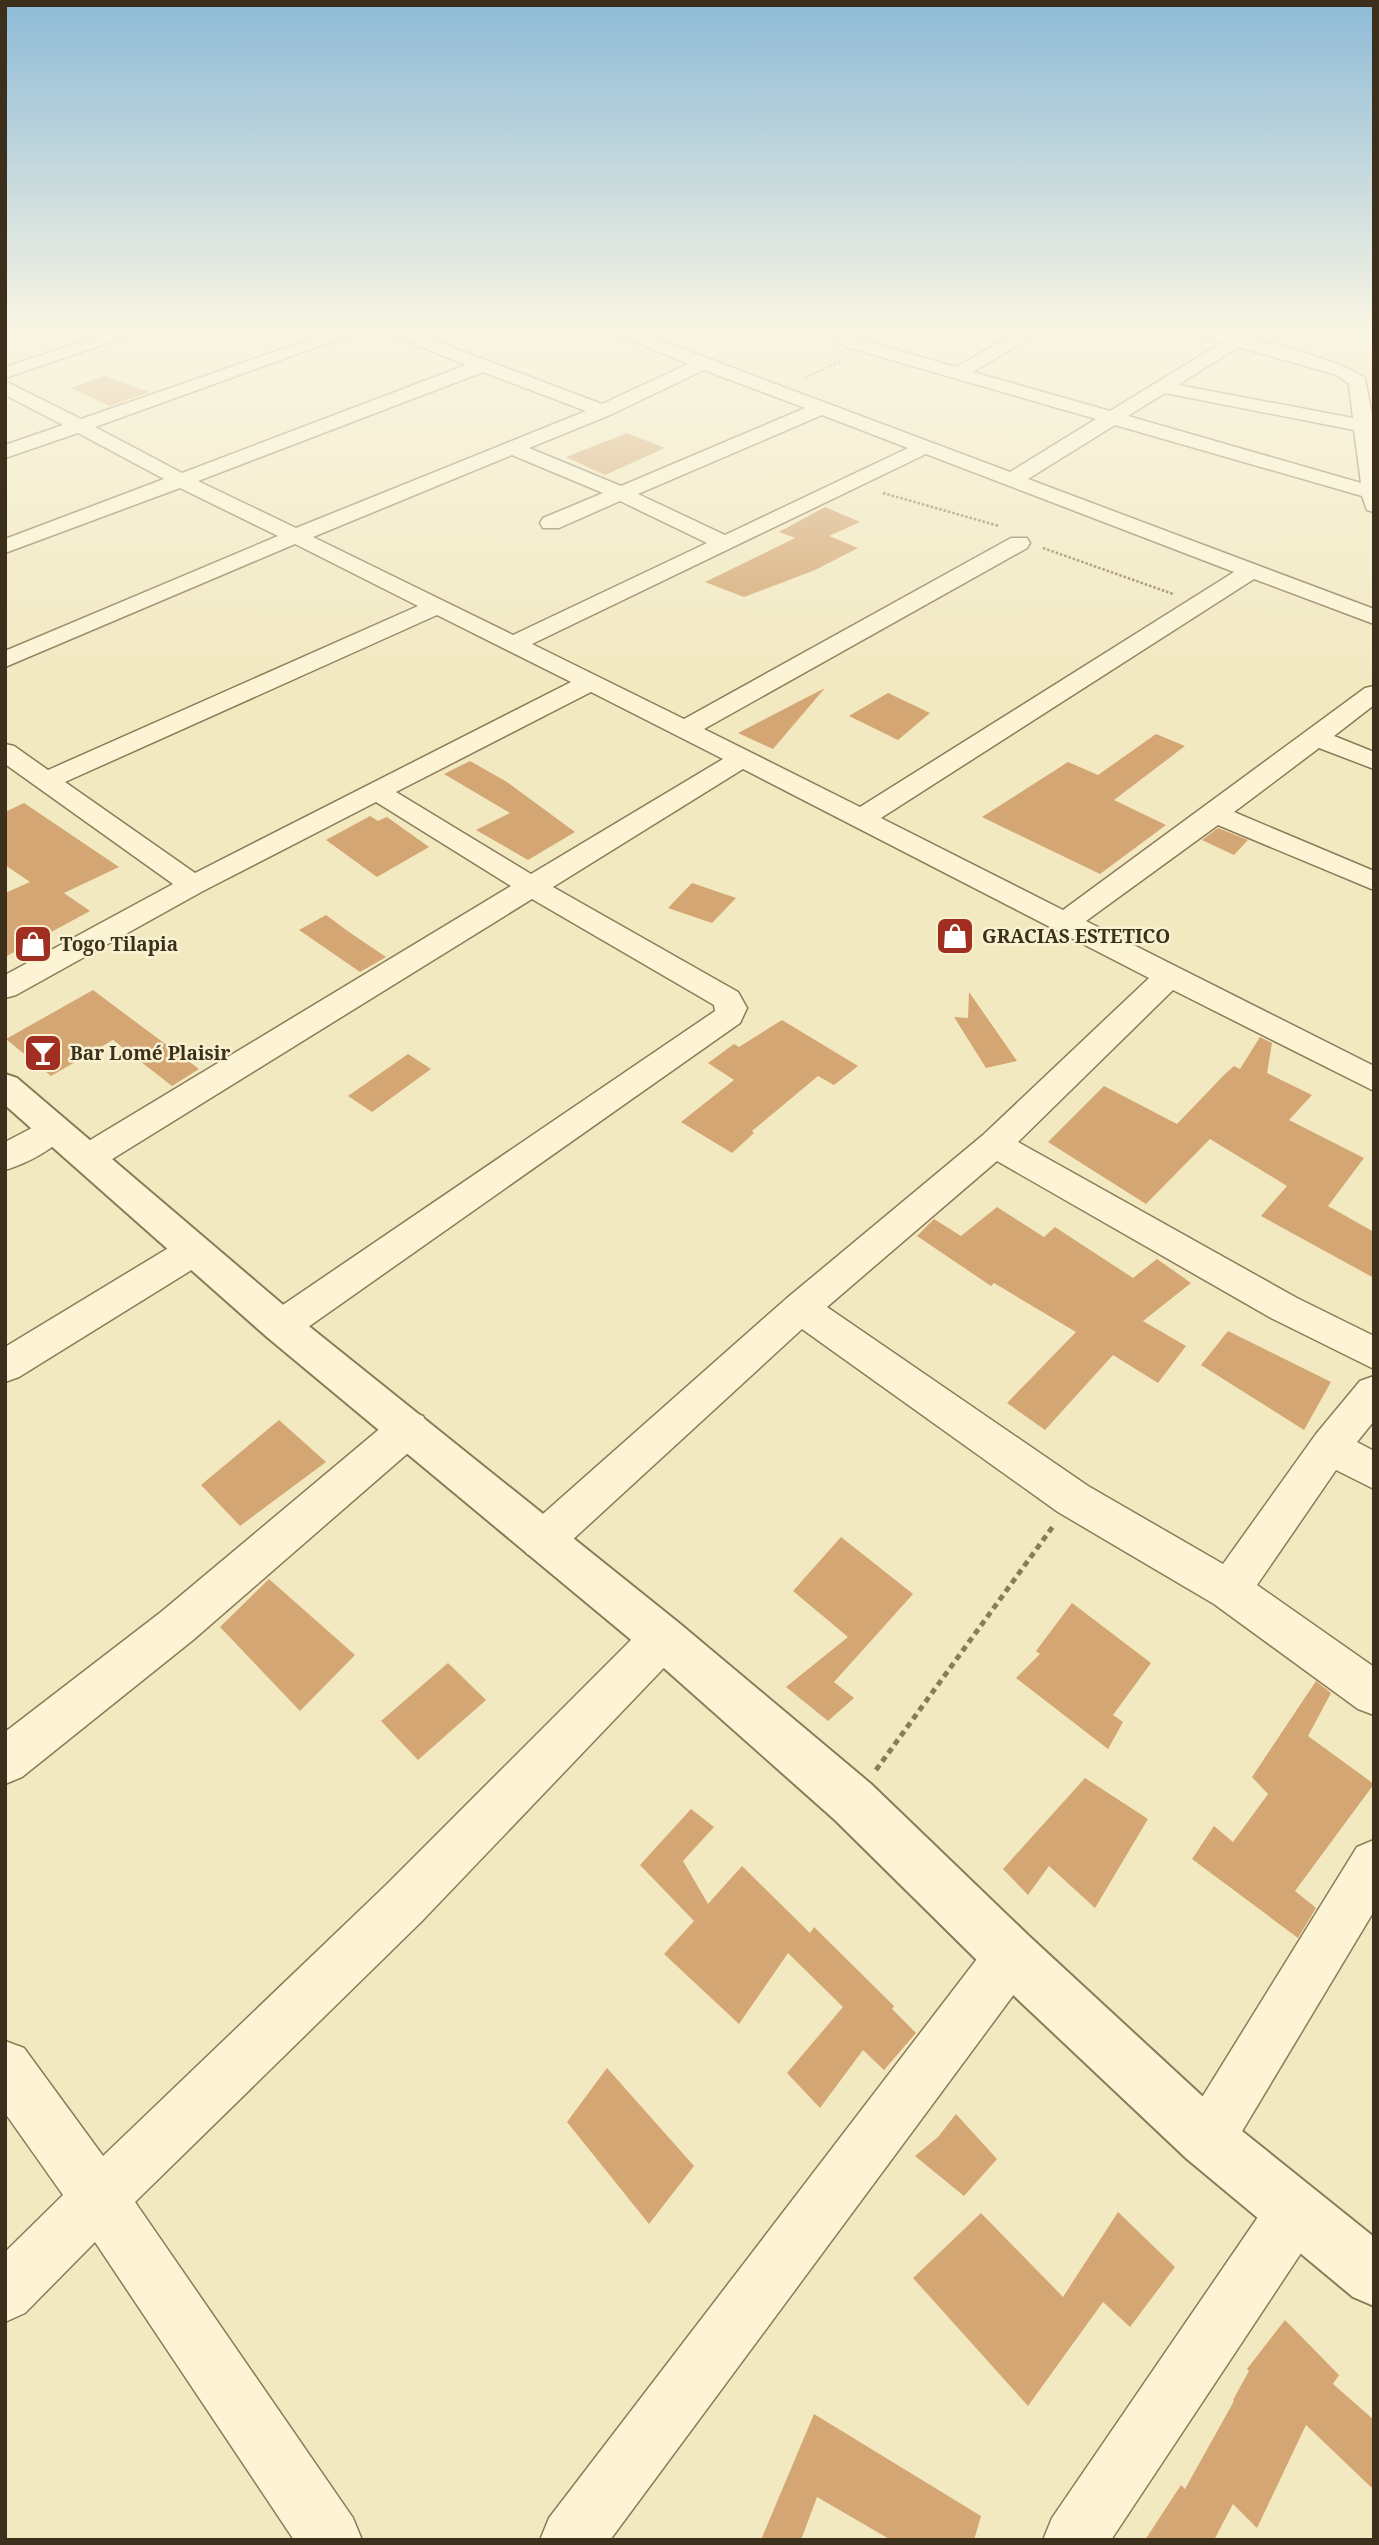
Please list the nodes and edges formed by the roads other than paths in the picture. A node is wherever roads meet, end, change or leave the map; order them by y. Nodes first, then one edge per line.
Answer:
1 (118, 447) edge
2 (268, 447) edge
3 (514, 447) edge
4 (730, 447) edge
5 (920, 447) edge
6 (1066, 447) edge
7 (1216, 447) edge
8 (1367, 447) edge
9 (511, 448) junction
10 (923, 448) junction
11 (181, 480) junction
12 (1010, 481) junction
13 (1372, 490) edge
14 (620, 493) junction
15 (551, 523) dead end
16 (296, 536) junction
17 (723, 542) junction
18 (1019, 543) dead end
19 (5, 547) edge
20 (1251, 571) junction
21 (438, 606) junction
22 (1374, 617) edge
23 (511, 645) junction
24 (5, 660) edge
25 (587, 684) junction
26 (1374, 693) edge
27 (685, 729) junction
28 (1315, 737) junction
29 (5, 752) edge
30 (741, 759) junction
31 (1374, 761) edge
32 (46, 781) junction
33 (376, 791) junction
34 (1215, 814) junction
35 (860, 819) junction
36 (1374, 881) edge
37 (193, 885) junction
38 (532, 887) junction
39 (1063, 923) junction
40 (1168, 978) junction
41 (5, 988) edge
42 (1374, 1080) edge
43 (5, 1086) edge
44 (53, 1129) junction
45 (995, 1144) junction
46 (89, 1157) junction
47 (5, 1158) edge
48 (193, 1251) junction
49 (800, 1308) junction
50 (281, 1326) junction
51 (1374, 1354) edge
52 (5, 1367) edge
53 (1374, 1392) edge
54 (409, 1428) junction
55 (1330, 1446) junction
56 (1374, 1472) edge
57 (542, 1541) junction
58 (1228, 1590) junction
59 (663, 1638) junction
60 (1374, 1694) edge
61 (5, 1761) edge
62 (1374, 1864) edge
63 (1012, 1956) junction
64 (5, 2067) edge
65 (1207, 2139) junction
66 (99, 2198) junction
67 (1295, 2212) junction
68 (1374, 2276) edge
69 (5, 2293) edge
70 (331, 2540) edge
71 (571, 2540) edge
72 (1074, 2540) edge

1 - 11 street
2 - 11 street
3 - 9 street
4 - 14 street
5 - 10 street
6 - 12 street
7 - 13 street
8 - 13 street
9 - 14 street
9 - 16 street
10 - 12 street
10 - 17 street
11 - 16 street
11 - 19 street
12 - 20 street
14 - 15 street
14 - 17 street
16 - 21 street
16 - 24 street
17 - 23 street
18 - 27 street
20 - 22 street
20 - 35 street
21 - 23 street
21 - 32 street
23 - 25 street
25 - 27 street
25 - 33 street
26 - 28 street
27 - 30 street
28 - 31 street
28 - 34 street
29 - 32 street
30 - 35 street
30 - 38 street
32 - 37 street
33 - 37 street
33 - 38 street
34 - 36 street
34 - 39 street
35 - 39 street
37 - 41 street
38 - 46 street
38 - 50 street
39 - 40 street
40 - 42 street
40 - 45 street
43 - 44 street
44 - 46 street
44 - 47 street
45 - 49 street
45 - 51 street
46 - 48 street
48 - 50 street
48 - 52 street
49 - 57 street
49 - 58 street
50 - 54 street
53 - 55 street
54 - 57 street
54 - 61 street
55 - 56 street
55 - 58 street
57 - 59 street
58 - 60 street
59 - 63 street
59 - 66 street
62 - 65 street
63 - 65 street
63 - 71 street
64 - 66 street
65 - 67 street
66 - 69 street
66 - 70 street
67 - 68 street
67 - 72 street

